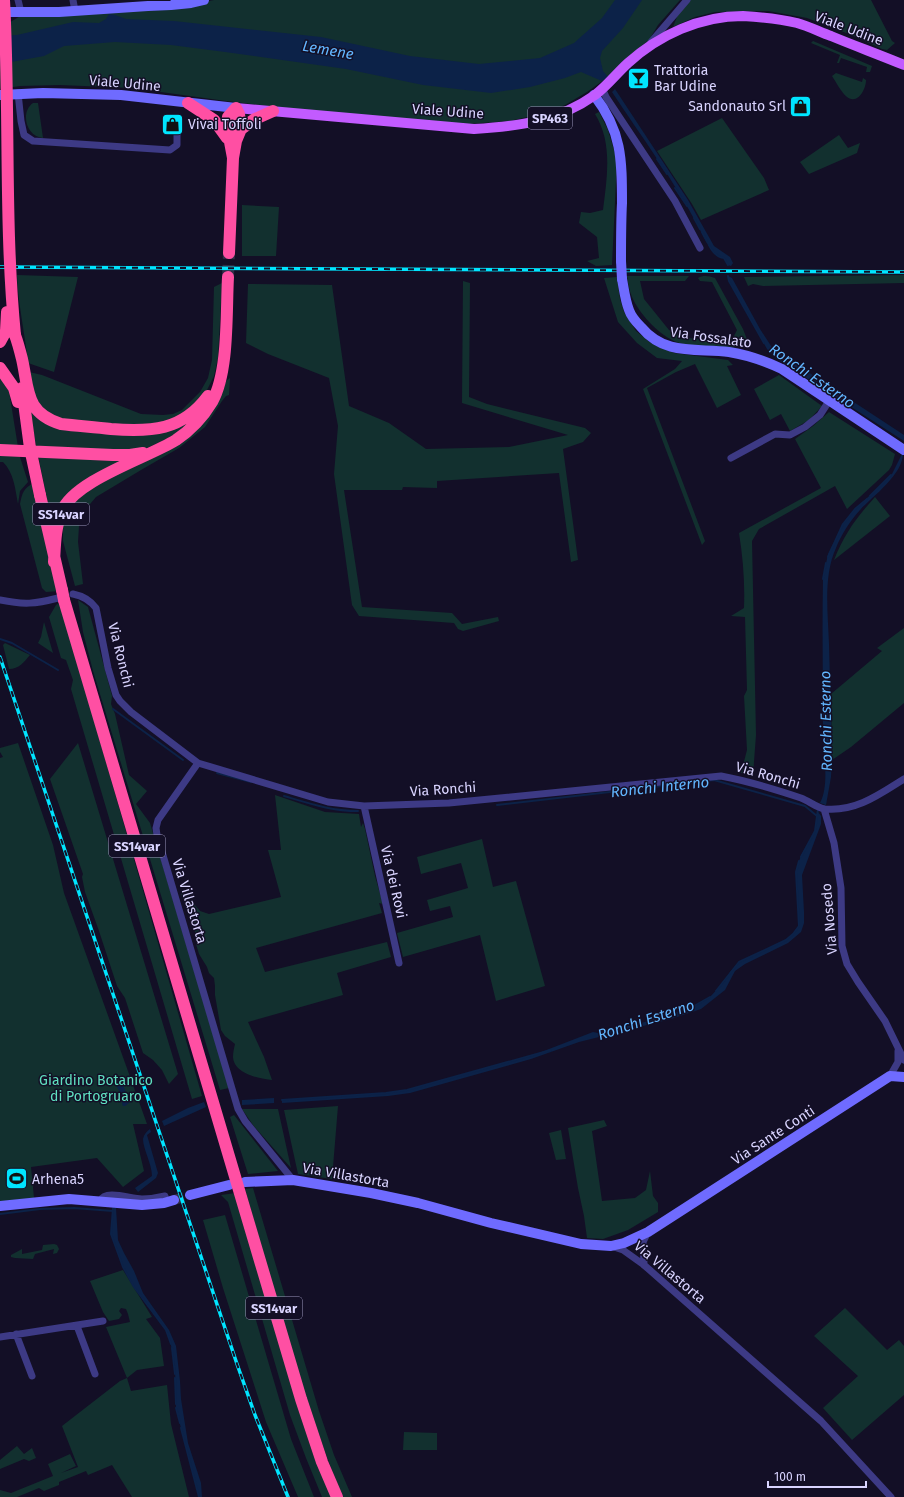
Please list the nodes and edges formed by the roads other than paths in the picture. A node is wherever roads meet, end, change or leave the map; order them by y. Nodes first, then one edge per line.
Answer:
1 (4, 0) edge
2 (18, 0) edge
3 (73, 0) edge
4 (204, 0) edge
5 (687, 0) edge
6 (148, 3) edge
7 (75, 11) junction
8 (0, 12) edge
9 (21, 12) junction
10 (638, 55) junction
11 (904, 65) edge
12 (602, 88) junction
13 (594, 95) junction
14 (19, 97) junction
15 (0, 98) edge
16 (188, 103) junction
17 (236, 108) junction
18 (273, 111) junction
19 (177, 126) dead end
20 (241, 129) junction
21 (228, 139) junction
22 (232, 158) junction
23 (700, 248) dead end
24 (9, 249) junction
25 (229, 254) tunnel mouth
26 (228, 277) tunnel mouth
27 (15, 335) junction
28 (0, 342) edge
29 (225, 343) junction
30 (0, 368) edge
31 (829, 401) junction
32 (169, 444) junction
33 (30, 448) junction
34 (0, 450) edge
35 (904, 450) edge
36 (731, 458) dead end
37 (54, 562) junction
38 (64, 596) junction
39 (0, 600) edge
40 (198, 763) junction
41 (904, 779) edge
42 (364, 806) junction
43 (824, 809) junction
44 (399, 962) dead end
45 (898, 1051) junction
46 (904, 1060) edge
47 (890, 1076) junction
48 (904, 1077) edge
49 (293, 1180) junction
50 (246, 1182) dead end
51 (229, 1185) dead end
52 (190, 1195) tunnel mouth
53 (169, 1198) tunnel mouth
54 (0, 1206) edge
55 (648, 1232) junction
56 (611, 1246) junction
57 (644, 1265) junction
58 (103, 1321) dead end
59 (77, 1326) junction
60 (16, 1334) junction
61 (0, 1337) edge
62 (95, 1374) dead end
63 (32, 1376) dead end
64 (337, 1497) edge
65 (891, 1497) edge

1 - 24 highway, bridge
2 - 9 street
3 - 7 street
4 - 6 street
5 - 10 street
6 - 7 street
7 - 9 street
8 - 9 street
10 - 11 main road, Viale Udine / SP463
10 - 12 main road, Viale Udine / SP463
12 - 13 main road, Viale Udine / SP463
12 - 23 street
13 - 18 main road, Viale Udine / SP463
13 - 31 street, Via Fossalato, bridge
14 - 15 street, Viale Udine / SP463
14 - 16 street, Viale Udine / SP463
14 - 19 street
16 - 17 street, Viale Udine / SP463
16 - 21 highway
17 - 18 main road, Viale Udine / SP463
17 - 20 highway
17 - 21 highway
18 - 20 highway
20 - 22 highway
21 - 22 highway
22 - 25 highway
24 - 27 highway, SS14var, bridge
24 - 28 highway, bridge
26 - 29 highway
27 - 29 highway
27 - 33 highway, SS14var
29 - 32 highway
30 - 33 highway
31 - 35 street, Via Fossalato
31 - 36 street
32 - 34 highway
32 - 37 highway, SS14var
33 - 37 highway, SS14var, bridge
37 - 38 highway, SS14var
38 - 39 street
38 - 40 street, Via Ronchi
38 - 64 highway, SS14var
40 - 42 street, Via Ronchi
40 - 49 street, Via Villastorta
41 - 43 street, Via Ronchi
42 - 43 street, Via Ronchi
42 - 44 street, Via dei Rovi
43 - 45 street, Via Nosedo
45 - 46 street, Via Nosedo
45 - 47 street
47 - 48 street
47 - 55 street, Via Sante Conti
49 - 50 street, Via Villastorta
49 - 56 street, Via Villastorta
51 - 52 street
53 - 54 street
55 - 56 street, Via Sante Conti
55 - 57 street
56 - 57 street, Via Villastorta
57 - 65 street, Via Villastorta
58 - 59 street
59 - 60 street
59 - 62 street
60 - 61 street
60 - 63 street

